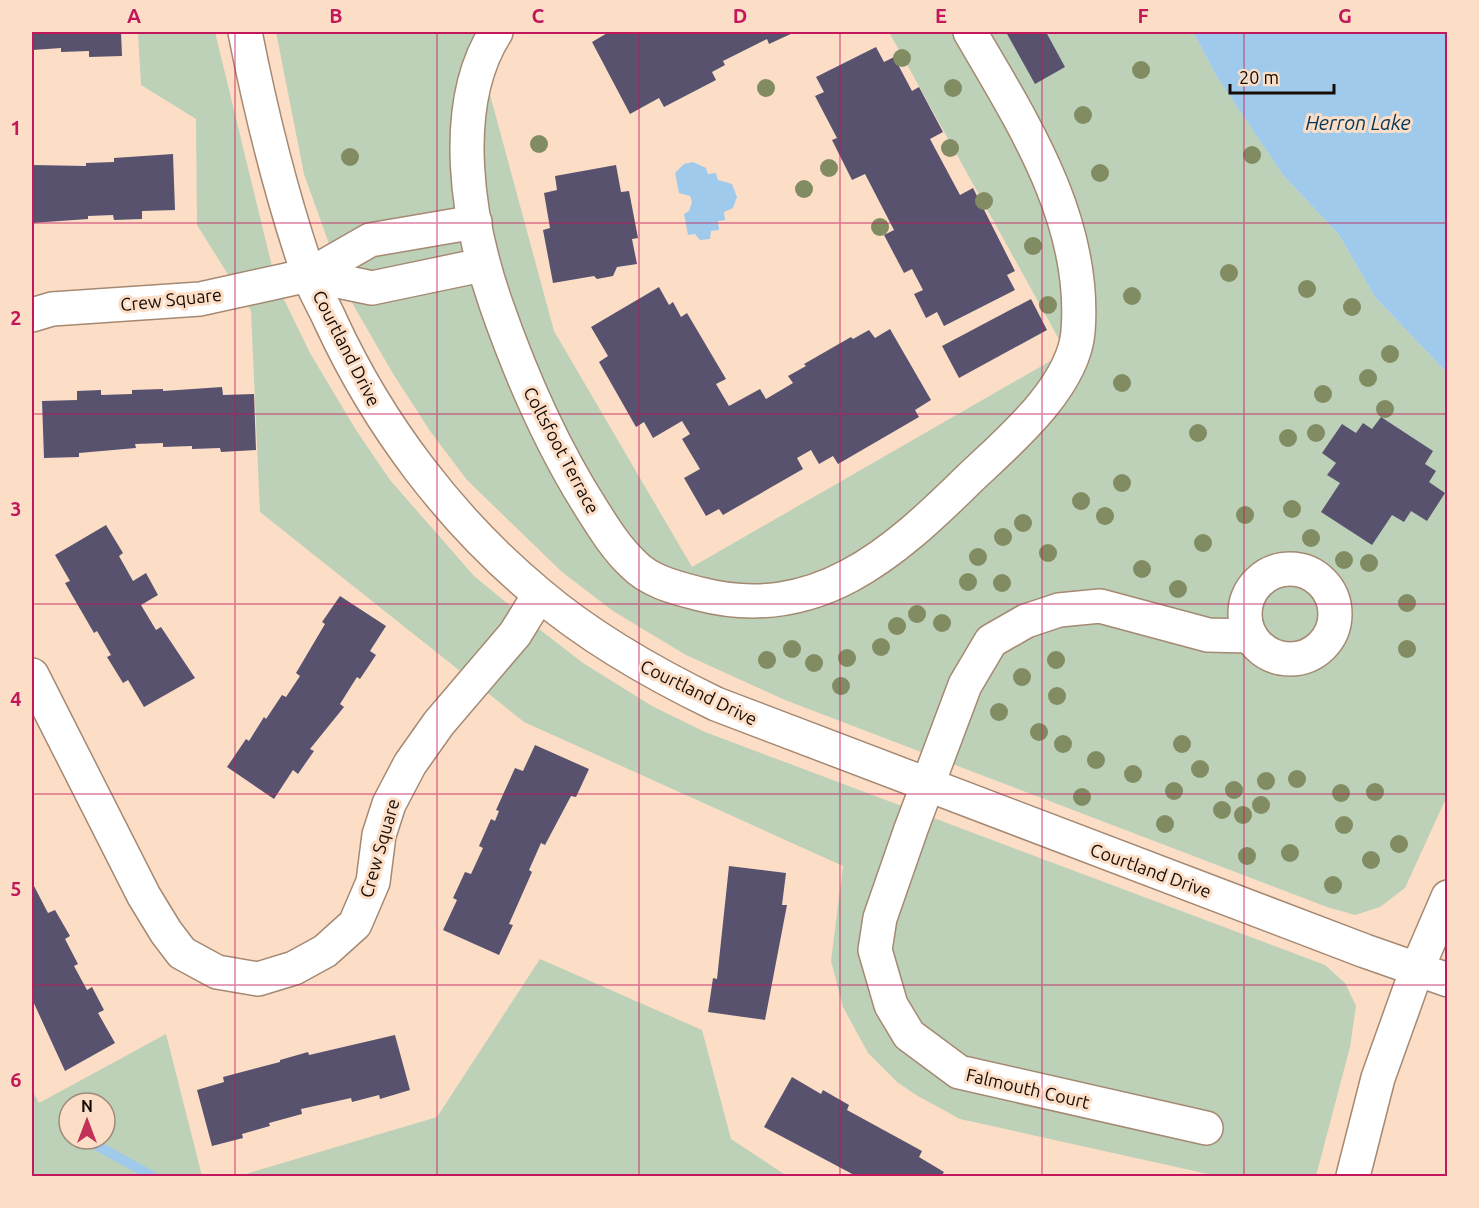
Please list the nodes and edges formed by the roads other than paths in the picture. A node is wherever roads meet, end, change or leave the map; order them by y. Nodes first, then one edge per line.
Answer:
1 (245, 32) edge
2 (496, 32) edge
3 (970, 32) edge
4 (475, 222) junction
5 (482, 265) junction
6 (309, 275) junction
7 (32, 315) edge
8 (540, 595) junction
9 (1249, 636) dead end
10 (32, 675) edge
11 (927, 786) junction
12 (1448, 897) edge
13 (1418, 969) junction
14 (1448, 980) edge
15 (1206, 1128) dead end
16 (1353, 1176) edge

1 - 6 street, Courtland Drive
2 - 4 street, Coltsfoot Terrace
3 - 5 street, Coltsfoot Terrace
4 - 5 street, Coltsfoot Terrace
4 - 6 street
5 - 6 street
6 - 7 street, Crew Square
6 - 8 street, Courtland Drive
8 - 10 street, Crew Square
8 - 11 street, Courtland Drive
9 - 11 street, Falmouth Court
11 - 13 street, Courtland Drive
11 - 15 street, Falmouth Court
12 - 13 street
13 - 14 street, Courtland Drive
13 - 16 street

